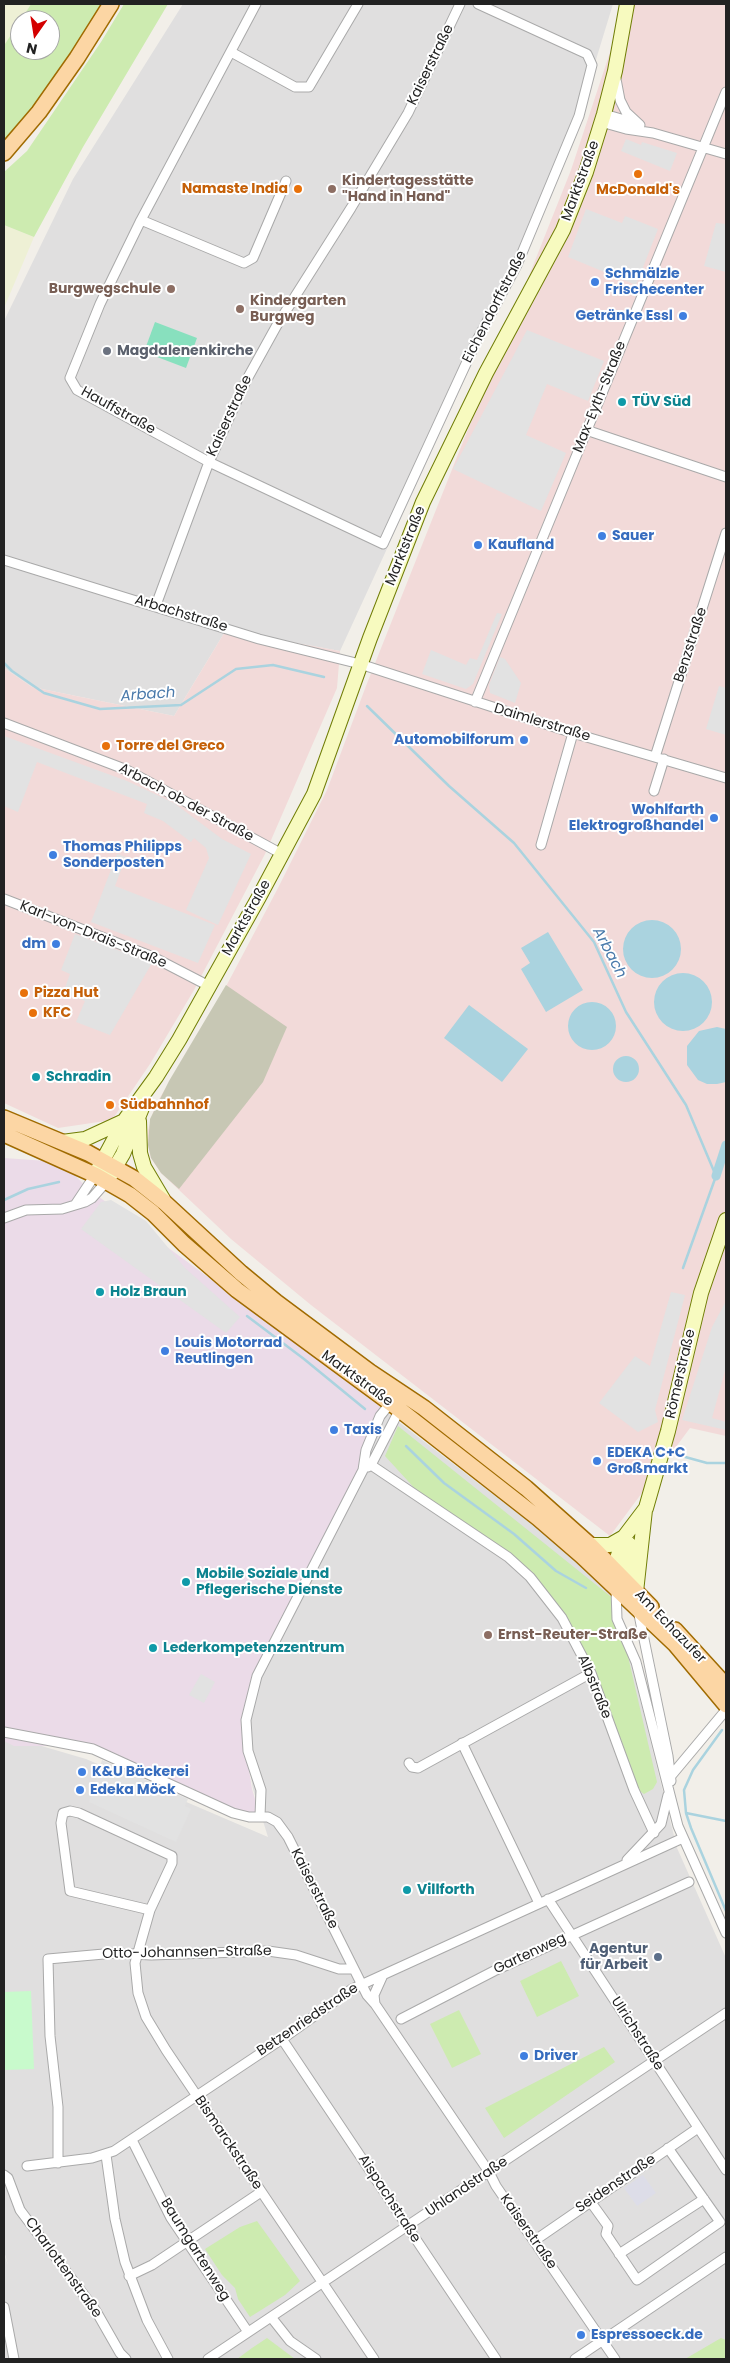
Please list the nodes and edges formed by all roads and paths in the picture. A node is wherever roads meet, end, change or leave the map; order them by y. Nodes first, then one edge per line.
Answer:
1 (111, 4) edge
2 (256, 4) edge
3 (358, 4) edge
4 (460, 4) edge
5 (478, 4) edge
6 (628, 4) edge
7 (231, 52) junction
8 (615, 71) junction
9 (726, 92) edge
10 (602, 118) junction
11 (640, 125) junction
12 (653, 133) junction
13 (703, 148) junction
14 (4, 153) edge
15 (726, 154) edge
16 (286, 181) dead end
17 (141, 220) junction
18 (586, 430) junction
19 (209, 462) junction
20 (726, 477) edge
21 (726, 533) edge
22 (383, 544) joint
23 (4, 560) edge
24 (156, 605) junction
25 (360, 664) junction
26 (475, 702) junction
27 (4, 723) edge
28 (573, 733) junction
29 (660, 758) junction
30 (726, 778) edge
31 (654, 791) dead end
32 (541, 845) dead end
33 (282, 854) junction
34 (4, 900) edge
35 (209, 986) junction
36 (156, 1077) junction
37 (139, 1115) junction
38 (4, 1118) edge
39 (124, 1121) junction
40 (4, 1134) edge
41 (62, 1142) junction
42 (110, 1164) junction
43 (101, 1178) junction
44 (164, 1202) junction
45 (75, 1206) junction
46 (4, 1218) edge
47 (726, 1220) edge
48 (404, 1394) junction
49 (394, 1407) junction
50 (367, 1468) junction
51 (646, 1508) junction
52 (634, 1525) junction
53 (624, 1537) junction
54 (590, 1545) junction
55 (614, 1568) junction
56 (638, 1568) junction
57 (629, 1594) junction
58 (653, 1609) junction
59 (591, 1673) junction
60 (726, 1686) edge
61 (726, 1705) edge
62 (726, 1710) edge
63 (4, 1732) edge
64 (462, 1743) junction
65 (668, 1756) junction
66 (682, 1761) junction
67 (409, 1763) dead end
68 (670, 1777) junction
69 (668, 1792) junction
70 (260, 1816) junction
71 (678, 1826) junction
72 (654, 1834) junction
73 (683, 1838) junction
74 (623, 1864) junction
75 (689, 1882) dead end
76 (544, 1901) junction
77 (150, 1910) junction
78 (726, 1933) edge
79 (571, 1935) junction
80 (137, 1954) junction
81 (354, 1969) junction
82 (383, 1974) junction
83 (360, 1984) junction
84 (375, 2004) junction
85 (726, 2013) edge
86 (401, 2018) dead end
87 (282, 2039) junction
88 (654, 2060) junction
89 (197, 2096) junction
90 (698, 2128) junction
91 (132, 2140) junction
92 (668, 2148) junction
93 (106, 2154) junction
94 (58, 2163) junction
95 (27, 2166) dead end
96 (726, 2170) edge
97 (489, 2172) junction
98 (4, 2175) edge
99 (261, 2192) junction
100 (704, 2199) junction
101 (590, 2201) junction
102 (408, 2227) junction
103 (534, 2241) junction
104 (187, 2242) junction
105 (619, 2254) junction
106 (726, 2257) edge
107 (130, 2276) junction
108 (323, 2284) junction
109 (4, 2307) edge
110 (272, 2316) junction
111 (248, 2332) junction
112 (602, 2340) junction
113 (14, 2359) edge
114 (126, 2359) edge
115 (168, 2359) edge
116 (208, 2359) edge
117 (316, 2359) edge
118 (374, 2359) edge
119 (496, 2359) edge
120 (575, 2359) edge
121 (615, 2359) edge

1 - 14 main road
2 - 7 street, Hauffstraße
3 - 7 street
4 - 19 street, Kaiserstraße
5 - 22 street, Eichendorffstraße
6 - 8 main road, Marktstraße
7 - 17 street, Hauffstraße
8 - 10 main road, Marktstraße
8 - 11 street
9 - 13 street, Max-Eyth-Straße
10 - 11 street
10 - 12 street
10 - 25 main road, Marktstraße
11 - 12 street
12 - 13 street
13 - 15 street
13 - 18 street, Max-Eyth-Straße
16 - 17 street
17 - 19 street, Hauffstraße
18 - 20 street
18 - 26 street, Max-Eyth-Straße
19 - 22 street, Hauffstraße
19 - 24 street, Kaiserstraße
21 - 29 street, Benzstraße
23 - 24 street, Arbachstraße
24 - 25 street, Arbachstraße
25 - 26 street, Daimlerstraße
25 - 33 main road, Marktstraße
26 - 28 street, Daimlerstraße
27 - 33 street, Arbach ob der Straße
28 - 29 street, Daimlerstraße
28 - 32 street
29 - 30 street, Daimlerstraße
29 - 31 street, Benzstraße
33 - 35 main road, Marktstraße
34 - 35 street, Karl-von-Drais-Straße
35 - 36 main road, Marktstraße
36 - 37 main road, Marktstraße
36 - 39 main road, Marktstraße
37 - 42 main road, Marktstraße
37 - 44 main road
38 - 41 main road
39 - 41 main road
39 - 42 main road, Marktstraße
40 - 43 main road, Marktstraße
41 - 42 main road
42 - 43 main road
42 - 44 main road, Marktstraße
43 - 45 street
43 - 45 street
43 - 49 main road, Marktstraße
44 - 48 main road, Marktstraße
45 - 46 street
47 - 51 main road, Römerstraße
48 - 49 street
48 - 54 main road, Marktstraße
49 - 50 street
49 - 50 street
49 - 57 main road, Marktstraße
50 - 59 street, Albstraße
50 - 70 street
51 - 52 main road, Römerstraße
51 - 56 main road
52 - 53 main road, Römerstraße
52 - 57 main road, Römerstraße
53 - 54 main road
53 - 55 main road, Römerstraße
54 - 55 main road, Marktstraße
55 - 57 main road, Am Echazufer
56 - 57 main road
56 - 58 main road
57 - 58 main road, Am Echazufer
57 - 61 main road, Am Echazufer
57 - 65 street
57 - 69 street
58 - 60 main road, Am Echazufer
59 - 64 street
59 - 72 street, Albstraße
62 - 66 street
63 - 70 street
64 - 67 street
64 - 76 street, Ulrichstraße
65 - 66 street
65 - 68 street
66 - 68 street
68 - 71 street
69 - 71 street
69 - 72 street
70 - 81 street, Kaiserstraße
71 - 73 street
72 - 74 street, Betzenriedstraße
73 - 74 street, Betzenriedstraße
73 - 78 street
74 - 76 street, Betzenriedstraße
75 - 79 street, Gartenweg
76 - 79 street, Ulrichstraße
76 - 82 street, Betzenriedstraße
77 - 77 street, Bismarckstraße
77 - 80 street, Bismarckstraße
79 - 86 street, Gartenweg
79 - 88 street, Ulrichstraße
80 - 81 street, Otto-Johannsen-Straße
80 - 89 street, Bismarckstraße
80 - 94 street, Otto-Johannsen-Straße
81 - 83 street, Kaiserstraße
82 - 83 street, Betzenriedstraße
82 - 84 street
83 - 84 street, Kaiserstraße
83 - 87 street, Betzenriedstraße
84 - 97 street, Kaiserstraße
85 - 88 street, Uhlandstraße
87 - 89 street, Betzenriedstraße
87 - 102 street, Aispachstraße
88 - 90 street, Ulrichstraße
88 - 97 street, Uhlandstraße
89 - 91 street, Betzenriedstraße
89 - 99 street, Bismarckstraße
90 - 92 street, Seidenstraße
90 - 96 street, Ulrichstraße
91 - 93 street, Betzenriedstraße
91 - 104 street, Baumgartenweg
92 - 100 street
92 - 101 street, Seidenstraße
93 - 94 street, Betzenriedstraße
93 - 107 street
94 - 95 street, Betzenriedstraße
97 - 102 street, Uhlandstraße
97 - 103 street, Kaiserstraße
98 - 114 street, Charlottenstraße
99 - 104 street
99 - 108 street, Bismarckstraße
100 - 105 street
100 - 105 street
101 - 103 street, Seidenstraße
101 - 105 street
102 - 108 street, Uhlandstraße
102 - 119 street, Aispachstraße
103 - 112 street, Kaiserstraße
104 - 107 street
104 - 111 street, Baumgartenweg
106 - 112 street
107 - 115 street
108 - 110 street, Uhlandstraße
108 - 118 street, Bismarckstraße
109 - 113 street
110 - 111 street, Uhlandstraße
110 - 117 street
111 - 116 street, Uhlandstraße
112 - 120 street
112 - 121 street, Kaiserstraße

